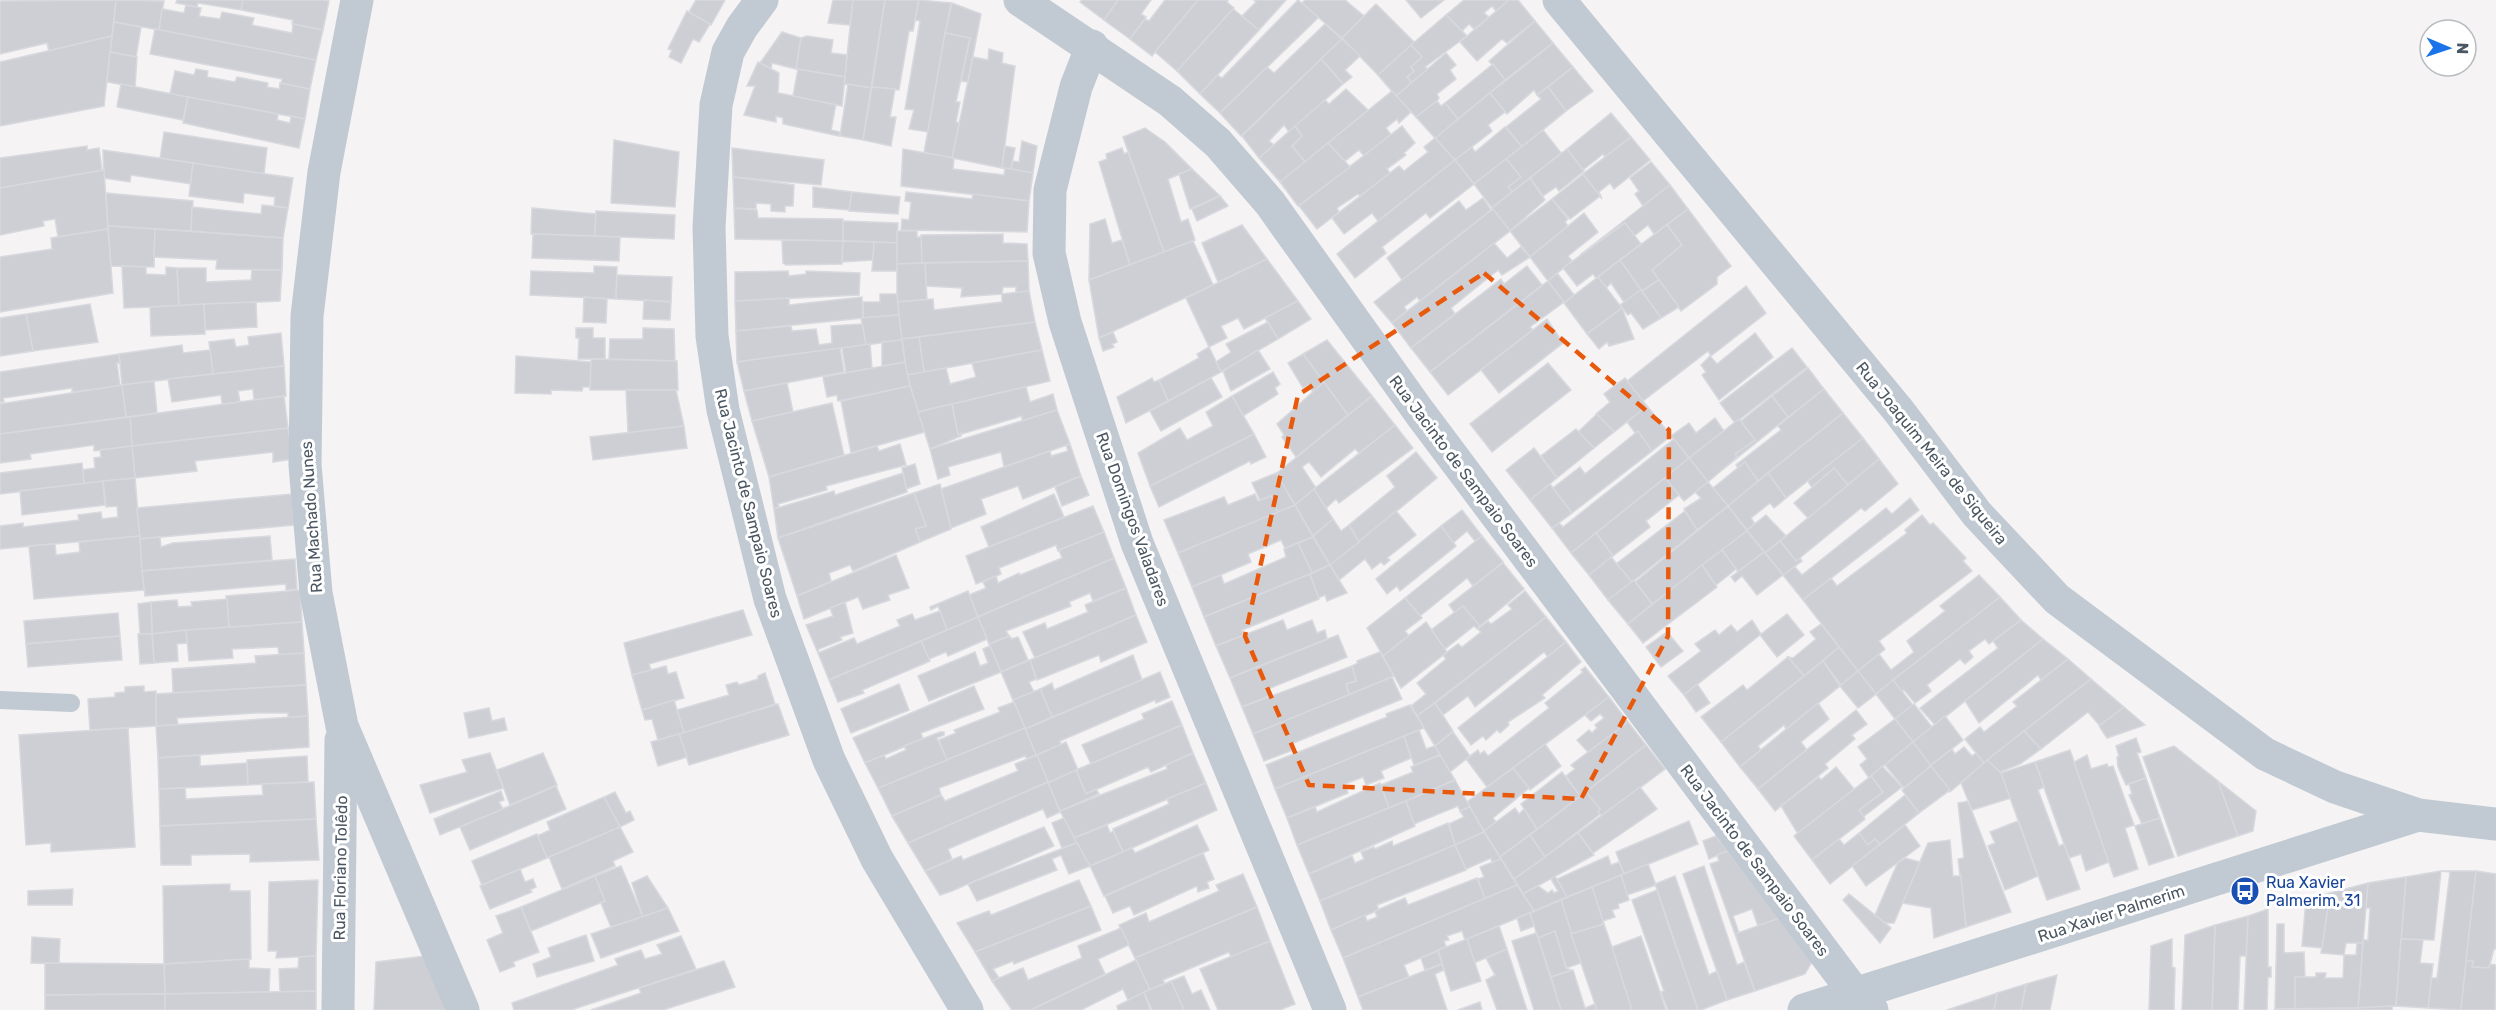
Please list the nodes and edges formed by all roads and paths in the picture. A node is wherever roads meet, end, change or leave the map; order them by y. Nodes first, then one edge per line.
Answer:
1 (357, 0) edge
2 (762, 0) edge
3 (1020, 0) edge
4 (1559, 0) edge
5 (1092, 46) junction
6 (0, 700) edge
7 (70, 703) dead end
8 (342, 726) junction
9 (2418, 815) junction
10 (2496, 824) edge
11 (1864, 1002) edge
12 (338, 1010) edge
13 (463, 1010) edge
14 (967, 1010) edge
15 (1330, 1010) edge
16 (1804, 1010) edge

1 - 8 street, Rua Machado Nunes
2 - 14 street, Rua Jacinto de Sampaio Soares
3 - 5 street, Rua Jacinto de Sampaio Soares
4 - 9 street, Rua Joaquim Meira de Siqueira
5 - 11 street, Rua Jacinto de Sampaio Soares
5 - 15 street, Rua Domingos Valadares
6 - 7 lane
8 - 12 street, Rua Floriano Tolêdo
8 - 13 street, Rua Machado Nunes
9 - 10 street, Rua Joaquim Meira de Siqueira
9 - 11 street, Rua Xavier Palmerim
11 - 16 street, Rua Xavier Palmerim

